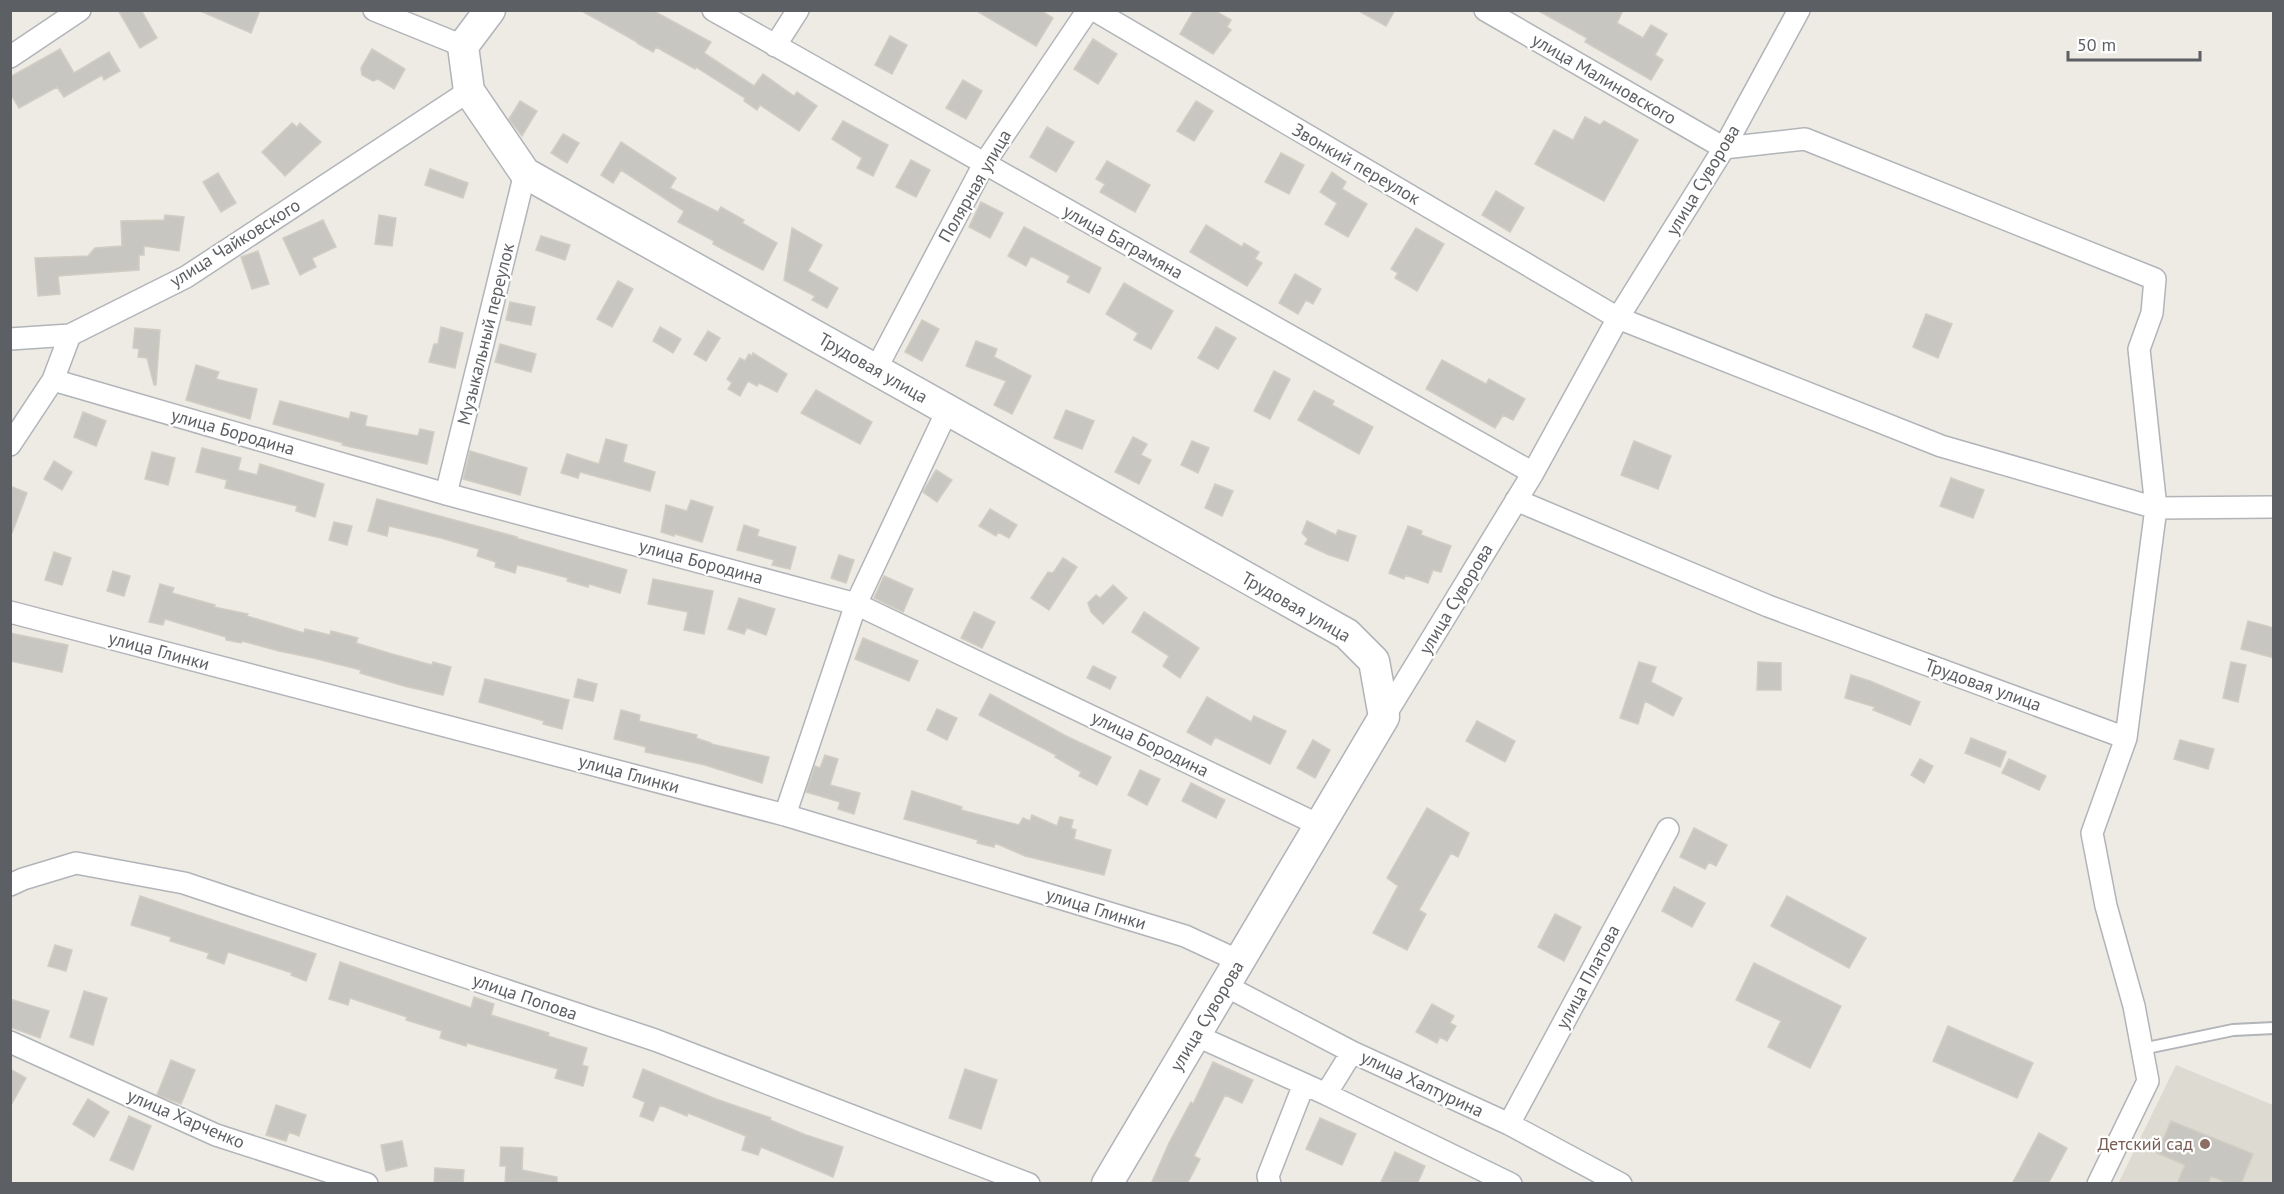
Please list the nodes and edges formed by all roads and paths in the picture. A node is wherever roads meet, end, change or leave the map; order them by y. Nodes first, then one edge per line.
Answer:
1 (80, 10) edge
2 (374, 10) edge
3 (490, 10) edge
4 (713, 10) edge
5 (798, 10) edge
6 (1088, 10) edge
7 (1094, 10) edge
8 (1485, 10) edge
9 (1799, 10) edge
10 (463, 46) junction
11 (775, 46) junction
12 (10, 57) edge
13 (469, 91) junction
14 (1724, 148) junction
15 (984, 164) junction
16 (525, 173) junction
17 (1618, 318) junction
18 (70, 335) junction
19 (10, 339) edge
20 (876, 369) junction
21 (53, 380) junction
22 (947, 411) junction
23 (10, 445) edge
24 (1533, 473) junction
25 (446, 494) junction
26 (1516, 500) junction
27 (2274, 507) edge
28 (2156, 508) junction
29 (856, 604) junction
30 (10, 612) edge
31 (1384, 717) junction
32 (2126, 738) junction
33 (785, 815) junction
34 (1319, 825) junction
35 (1668, 829) dead end
36 (10, 885) edge
37 (1232, 973) junction
38 (2274, 1028) edge
39 (1195, 1035) junction
40 (10, 1042) edge
41 (2142, 1049) junction
42 (1352, 1052) junction
43 (1304, 1084) junction
44 (1326, 1094) junction
45 (1509, 1124) junction
46 (367, 1184) edge
47 (1029, 1184) edge
48 (1107, 1184) edge
49 (1270, 1184) edge
50 (1511, 1184) edge
51 (1621, 1184) edge
52 (2098, 1184) edge

1 - 12 street
2 - 10 street
3 - 10 main road
4 - 11 street, улица Баграмяна
5 - 11 street
6 - 15 street, Полярная улица
7 - 17 street, Звонкий переулок
8 - 14 street, улица Малиновского
9 - 14 street, улица Суворова
10 - 13 main road, Трудовая улица
11 - 15 street, улица Баграмяна
13 - 16 main road, Трудовая улица
13 - 18 street, улица Чайковского
14 - 17 street, улица Суворова
14 - 28 street
15 - 20 street, Полярная улица
15 - 24 street, улица Баграмяна
16 - 20 main road, Трудовая улица
16 - 25 street, Музыкальный переулок
17 - 24 street, улица Суворова
17 - 28 street, Звонкий переулок
18 - 19 street
18 - 21 street
20 - 22 main road, Трудовая улица
21 - 23 street
21 - 25 street, улица Бородина
22 - 29 street
22 - 31 main road, Трудовая улица
24 - 26 street, улица Суворова
25 - 29 street, улица Бородина
26 - 31 street, улица Суворова
26 - 32 street, Трудовая улица
27 - 28 street
28 - 32 street
29 - 33 street
29 - 34 street, улица Бородина
30 - 33 street, улица Глинки
31 - 34 main road, улица Суворова
32 - 41 street
33 - 37 street, улица Глинки
34 - 37 main road, улица Суворова
35 - 45 street, улица Платова
36 - 47 street, улица Попова
37 - 39 main road, улица Суворова
37 - 42 street, улица Халтурина
38 - 41 lane
39 - 43 street
39 - 48 main road, улица Суворова
40 - 46 street, улица Харченко
41 - 52 street
42 - 44 street
42 - 45 street, улица Халтурина
43 - 44 street
43 - 49 street
44 - 50 street
45 - 51 street, улица Халтурина

